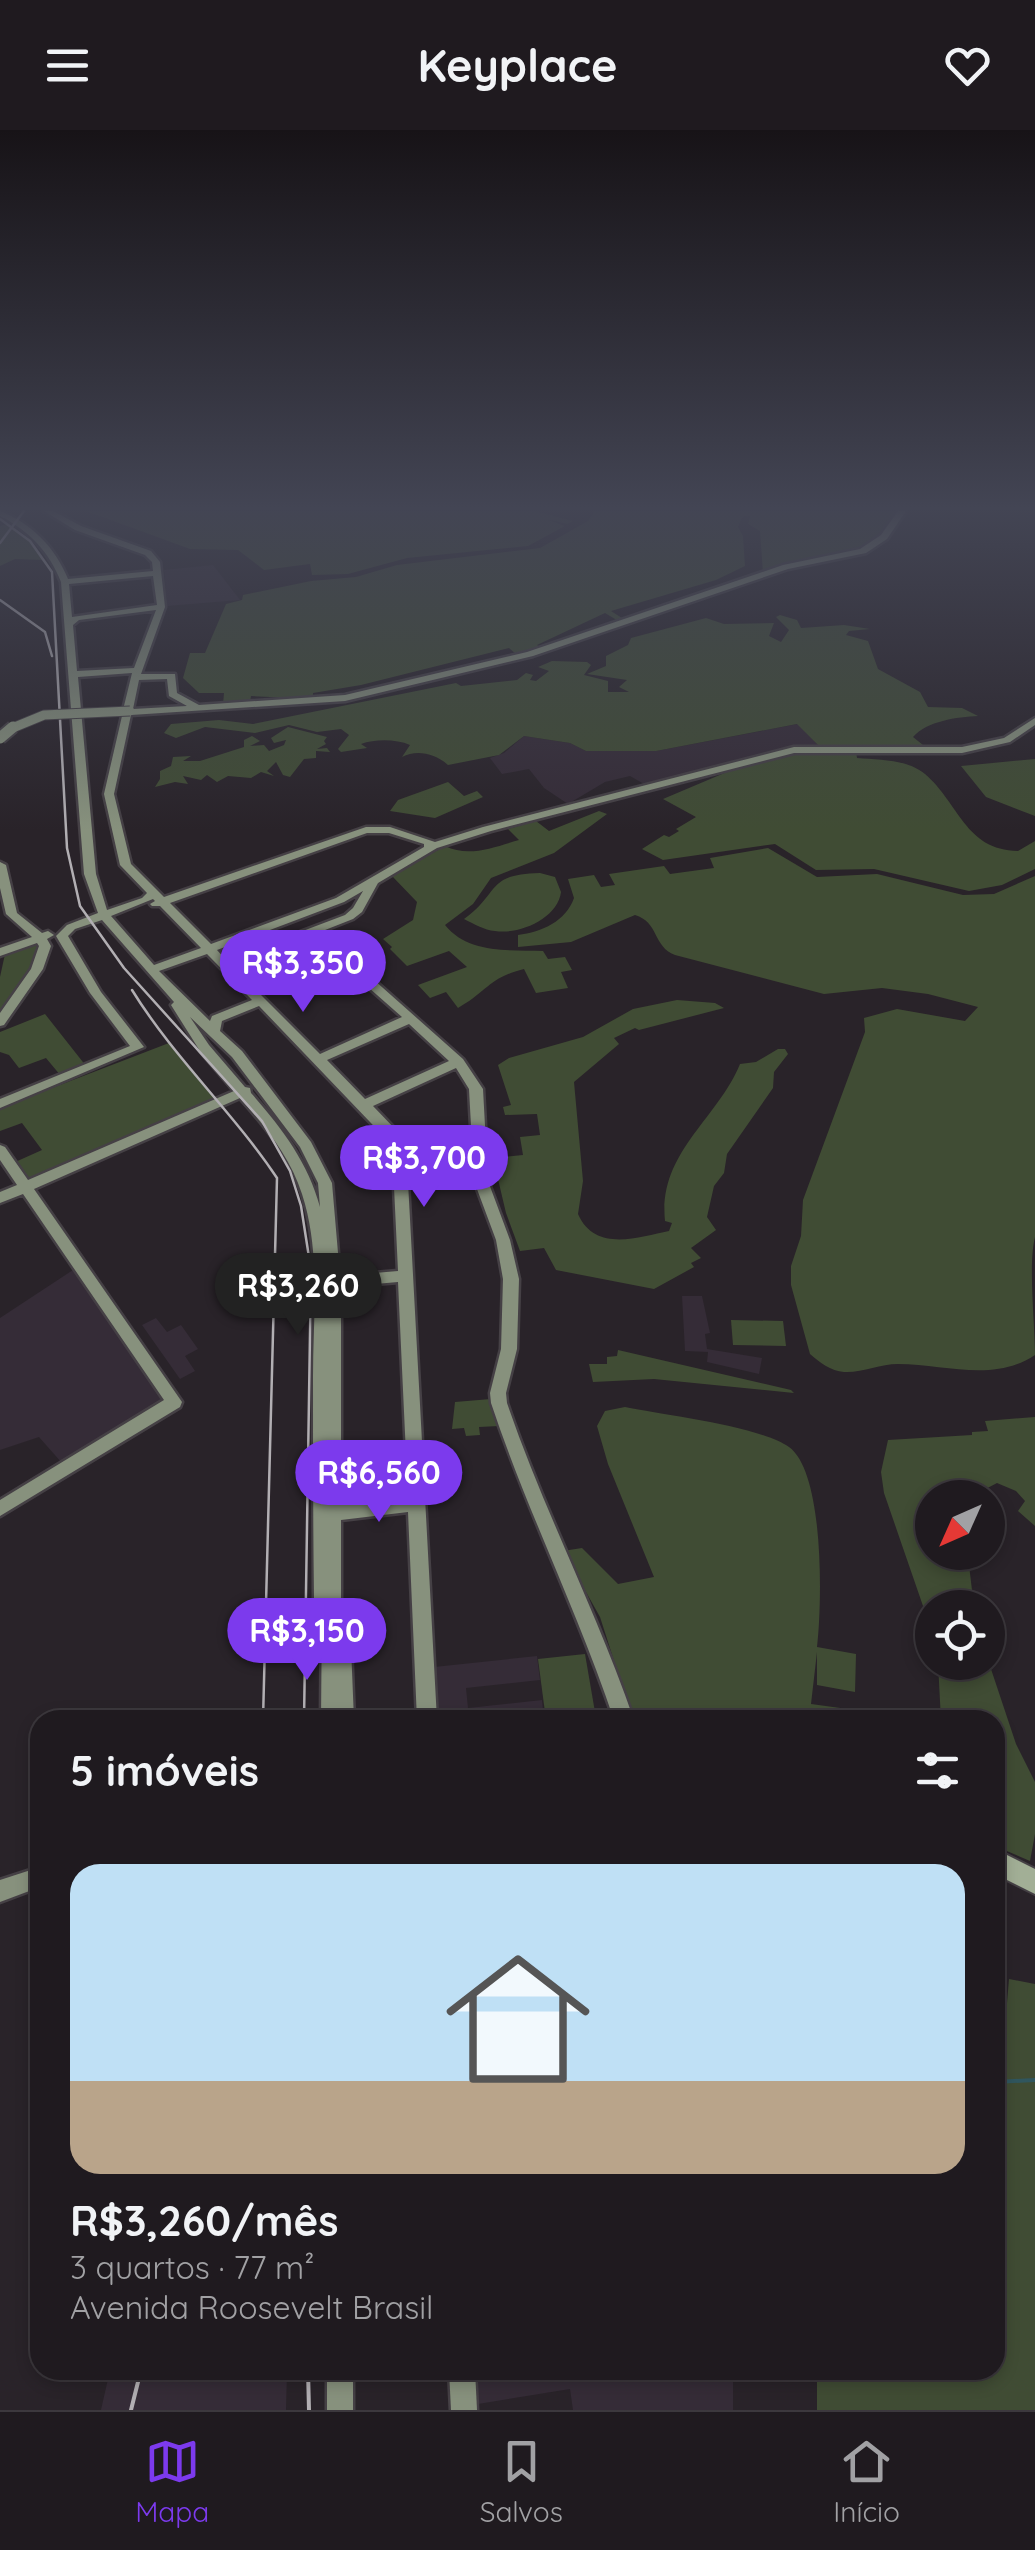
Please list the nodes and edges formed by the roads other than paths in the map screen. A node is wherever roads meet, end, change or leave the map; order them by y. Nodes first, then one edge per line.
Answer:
1 (67, 617) edge
2 (80, 617) edge
3 (157, 617) edge
4 (641, 617) edge
5 (68, 625) junction
6 (137, 673) junction
7 (75, 674) junction
8 (185, 706) junction
9 (128, 713) junction
10 (75, 715) junction
11 (1035, 721) edge
12 (0, 738) edge
13 (110, 788) junction
14 (85, 790) junction
15 (436, 842) junction
16 (0, 864) edge
17 (380, 875) junction
18 (152, 894) junction
19 (164, 904) junction
20 (16, 919) junction
21 (107, 919) junction
22 (312, 931) junction
23 (36, 939) junction
24 (66, 947) junction
25 (208, 948) junction
26 (7, 950) edge
27 (223, 965) junction
28 (37, 968) junction
29 (152, 970) junction
30 (176, 996) junction
31 (258, 1002) junction
32 (411, 1018) junction
33 (0, 1022) edge
34 (215, 1030) junction
35 (319, 1060) junction
36 (458, 1062) junction
37 (245, 1091) junction
38 (0, 1104) edge
39 (364, 1105) junction
40 (0, 1150) edge
41 (292, 1155) junction
42 (317, 1162) junction
43 (26, 1186) junction
44 (0, 1198) edge
45 (405, 1276) junction
46 (332, 1282) junction
47 (418, 1501) junction
48 (0, 1509) edge
49 (334, 1516) junction
50 (323, 1710) edge
51 (331, 1710) edge
52 (344, 1710) edge
53 (427, 1710) edge
54 (620, 1710) edge
55 (1005, 1866) edge
56 (30, 1880) edge
57 (1035, 1882) edge
58 (0, 1891) edge
59 (340, 2380) edge
60 (462, 2380) edge
61 (340, 2410) edge
62 (463, 2410) edge

1 - 5 street
2 - 5 street
3 - 6 street
4 - 8 street
5 - 7 street
6 - 7 street
6 - 8 street
6 - 9 street
7 - 10 street
8 - 9 street
8 - 12 street, bridge
9 - 10 street
9 - 13 street
10 - 14 street
11 - 15 street
13 - 14 street
13 - 18 street
14 - 21 street
15 - 17 street
15 - 19 street
16 - 20 street
17 - 22 street
17 - 25 street
18 - 19 street
18 - 21 street
19 - 21 street
19 - 25 street
20 - 23 street
20 - 24 street
21 - 24 street
21 - 29 street
22 - 27 street
22 - 32 street
23 - 24 street
23 - 26 street
23 - 28 street
24 - 28 street
24 - 38 street
25 - 27 street
25 - 29 street
27 - 31 street
28 - 33 street
29 - 30 street
30 - 34 street
30 - 37 street
31 - 34 street
31 - 35 street
32 - 35 street
32 - 36 street
34 - 42 street
35 - 39 street
36 - 39 street
36 - 54 street
37 - 41 street
37 - 43 street
39 - 45 street
40 - 43 street
41 - 42 street
41 - 50 street
42 - 46 street
43 - 44 street
43 - 48 street
45 - 46 street
45 - 47 street
46 - 49 street
47 - 49 street
47 - 53 street
49 - 51 street
49 - 52 street
55 - 57 main road
56 - 58 street
59 - 61 street
60 - 62 street

